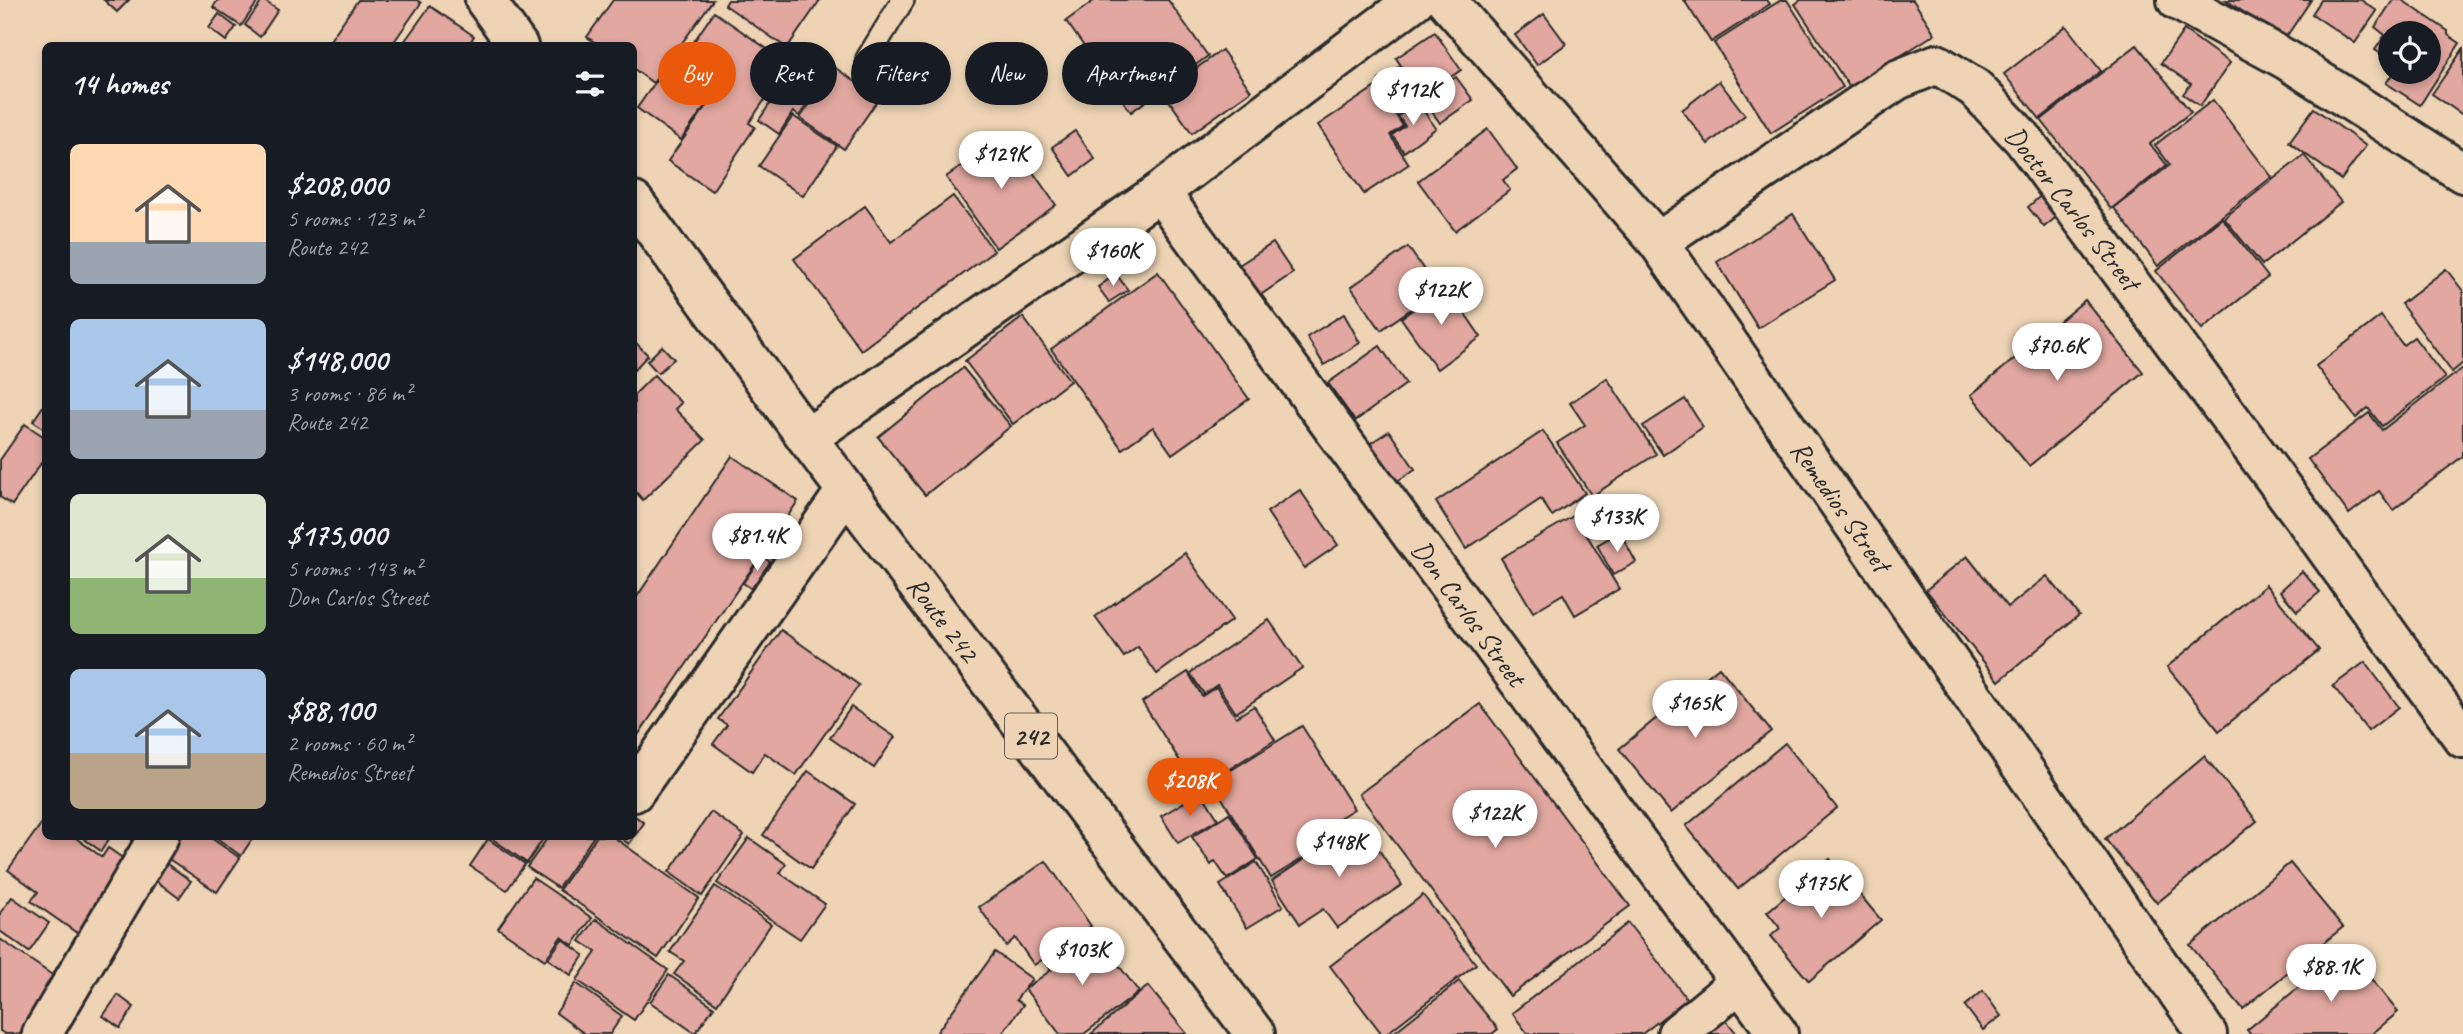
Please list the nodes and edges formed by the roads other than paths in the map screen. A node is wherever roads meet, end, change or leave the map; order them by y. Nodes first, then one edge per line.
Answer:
1 (485, 0) edge
2 (903, 0) edge
3 (1415, 0) edge
4 (1446, 0) edge
5 (2177, 0) edge
6 (515, 42) edge
7 (877, 42) edge
8 (2463, 173) edge
9 (1160, 192) junction
10 (637, 206) edge
11 (1658, 242) junction
12 (807, 438) junction
13 (846, 491) junction
14 (2463, 738) edge
15 (637, 788) edge
16 (157, 840) edge
17 (1740, 982) junction
18 (42, 1034) edge
19 (1255, 1034) edge
20 (1677, 1034) edge
21 (1778, 1034) edge
22 (2207, 1034) edge

1 - 6 street
2 - 7 lane
3 - 9 street
4 - 11 street, Remedios Street
5 - 8 street
9 - 12 street
9 - 17 street, Don Carlos Street
10 - 12 street, Route 242 / 242
11 - 14 street, Doctor Carlos Street
11 - 22 street, Remedios Street
12 - 13 street, Route 242 / 242
13 - 15 street
13 - 19 street, Route 242 / 242
16 - 18 street
17 - 20 street
17 - 21 street, Don Carlos Street

